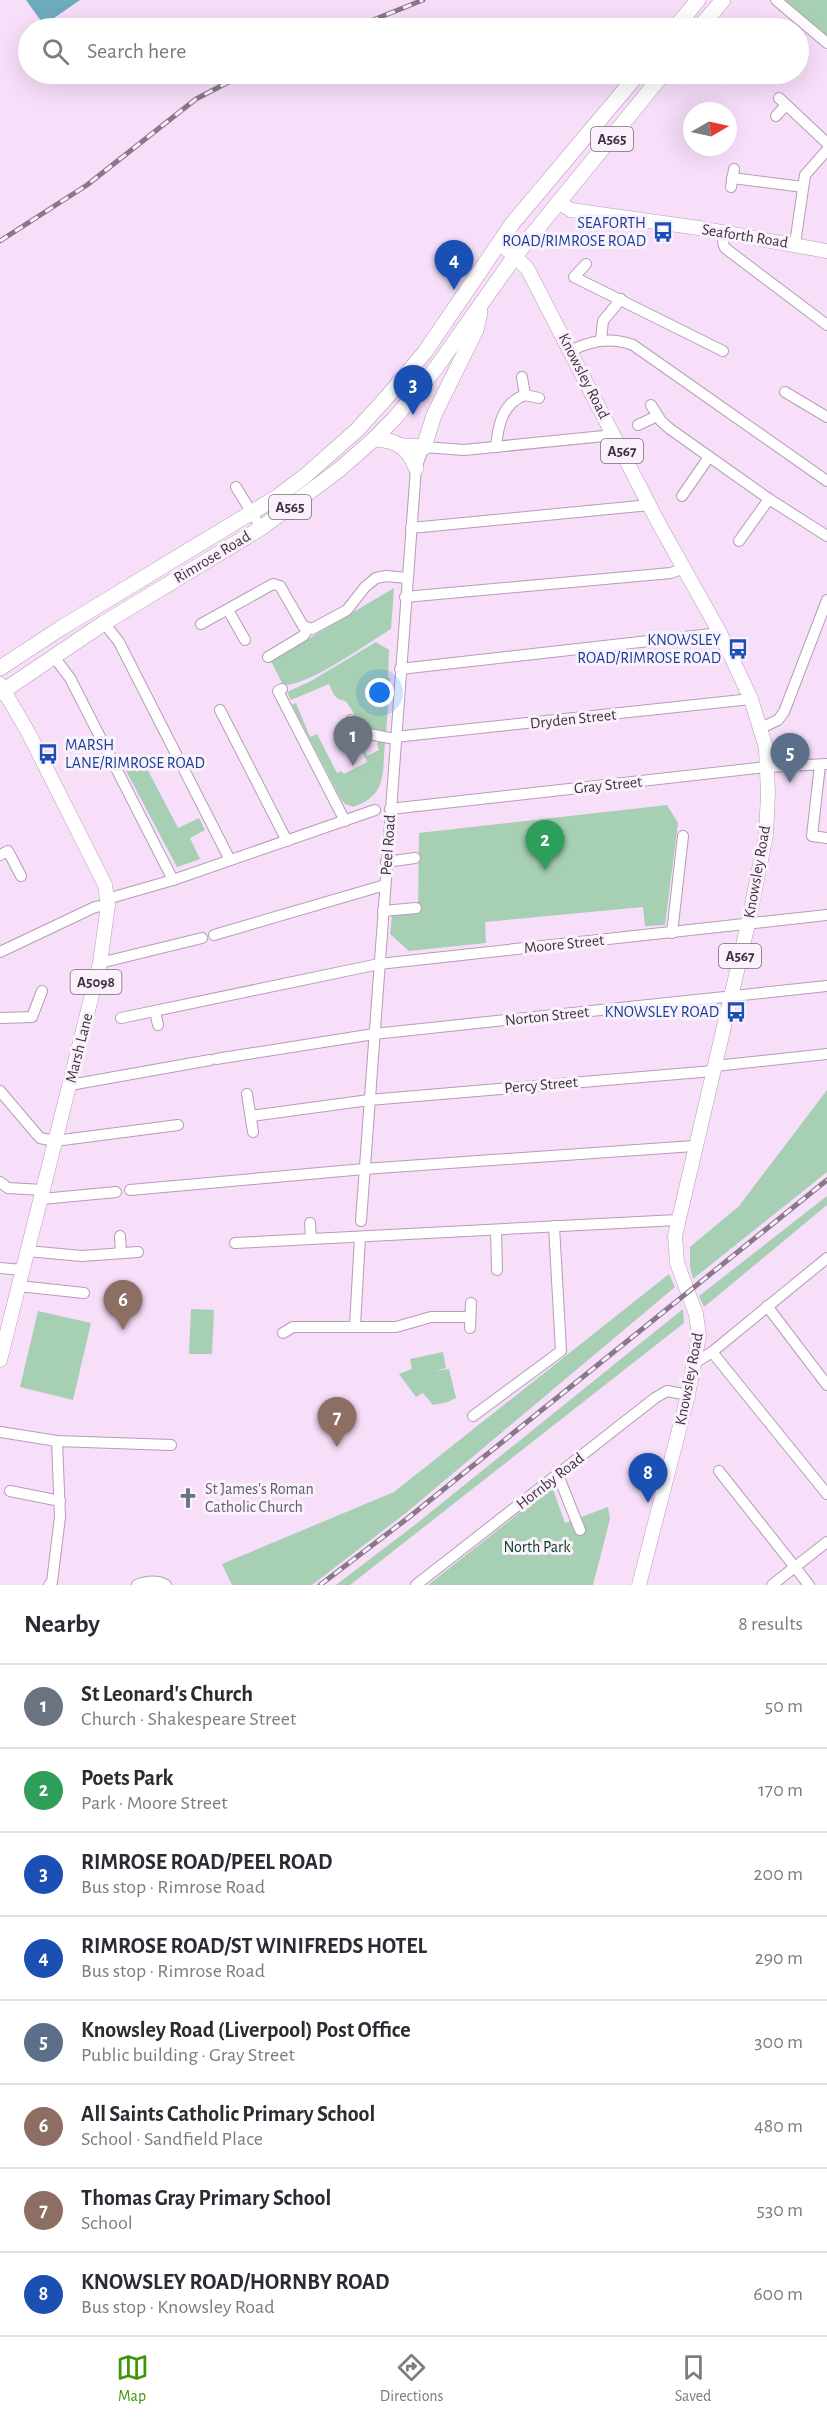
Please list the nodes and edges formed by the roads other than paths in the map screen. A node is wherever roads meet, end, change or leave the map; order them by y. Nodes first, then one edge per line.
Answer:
1 (698, 0) edge
2 (723, 0) edge
3 (776, 0) edge
4 (683, 18) edge
5 (708, 18) edge
6 (798, 18) edge
7 (809, 28) edge
8 (827, 43) edge
9 (630, 84) edge
10 (655, 84) edge
11 (776, 116) dead end
12 (827, 143) edge
13 (827, 150) edge
14 (732, 178) dead end
15 (803, 187) junction
16 (558, 202) junction
17 (725, 234) junction
18 (500, 243) junction
19 (795, 244) junction
20 (827, 251) edge
21 (515, 256) junction
22 (586, 264) dead end
23 (621, 299) junction
24 (484, 300) junction
25 (827, 325) edge
26 (601, 340) junction
27 (720, 344) dead end
28 (571, 351) junction
29 (522, 377) dead end
30 (800, 386) dead end
31 (525, 395) junction
32 (539, 398) dead end
33 (651, 405) dead end
34 (657, 416) junction
35 (827, 417) edge
36 (638, 425) dead end
37 (614, 435) junction
38 (374, 439) junction
39 (402, 446) junction
40 (424, 447) junction
41 (496, 447) junction
42 (709, 457) junction
43 (416, 468) junction
44 (827, 481) edge
45 (236, 487) dead end
46 (689, 493) dead end
47 (769, 499) junction
48 (650, 505) junction
49 (252, 514) junction
50 (261, 528) junction
51 (411, 528) junction
52 (827, 536) edge
53 (739, 541) dead end
54 (684, 568) junction
55 (407, 578) junction
56 (405, 597) junction
57 (827, 600) edge
58 (228, 610) junction
59 (104, 623) junction
60 (201, 624) dead end
61 (309, 629) junction
62 (720, 633) junction
63 (245, 640) dead end
64 (54, 657) junction
65 (268, 657) dead end
66 (0, 668) edge
67 (400, 669) junction
68 (1, 689) edge
69 (282, 689) dead end
70 (752, 699) junction
71 (220, 710) dead end
72 (351, 720) dead end
73 (761, 728) junction
74 (395, 738) junction
75 (824, 764) edge
76 (767, 767) junction
77 (390, 809) junction
78 (375, 810) dead end
79 (345, 821) junction
80 (683, 836) dead end
81 (827, 838) edge
82 (287, 841) junction
83 (0, 855) edge
84 (415, 858) dead end
85 (230, 860) junction
86 (386, 862) junction
87 (21, 876) dead end
88 (173, 880) junction
89 (385, 885) junction
90 (108, 902) junction
91 (416, 908) dead end
92 (383, 911) junction
93 (827, 915) edge
94 (748, 924) junction
95 (672, 933) junction
96 (214, 935) dead end
97 (202, 938) dead end
98 (1, 949) edge
99 (100, 963) junction
100 (379, 963) junction
101 (827, 986) edge
102 (42, 991) dead end
103 (731, 996) junction
104 (155, 1011) junction
105 (0, 1018) edge
106 (121, 1018) dead end
107 (158, 1025) dead end
108 (374, 1034) junction
109 (827, 1054) edge
110 (714, 1069) junction
111 (70, 1085) junction
112 (0, 1091) edge
113 (247, 1094) dead end
114 (369, 1100) junction
115 (251, 1116) junction
116 (178, 1125) dead end
117 (253, 1132) dead end
118 (56, 1141) junction
119 (694, 1146) junction
120 (364, 1169) junction
121 (0, 1182) edge
122 (130, 1190) dead end
123 (116, 1192) dead end
124 (43, 1194) junction
125 (678, 1220) junction
126 (361, 1221) dead end
127 (310, 1223) dead end
128 (554, 1226) junction
129 (496, 1230) junction
130 (120, 1236) dead end
131 (360, 1237) junction
132 (311, 1239) junction
133 (235, 1244) dead end
134 (27, 1251) junction
135 (138, 1252) dead end
136 (121, 1253) junction
137 (827, 1258) edge
138 (0, 1268) edge
139 (22, 1270) junction
140 (497, 1270) dead end
141 (18, 1286) junction
142 (84, 1293) dead end
143 (471, 1303) dead end
144 (767, 1306) junction
145 (470, 1317) junction
146 (355, 1326) junction
147 (470, 1329) dead end
148 (283, 1333) dead end
149 (712, 1352) junction
150 (0, 1360) edge
151 (695, 1363) junction
152 (827, 1385) edge
153 (688, 1395) junction
154 (473, 1416) dead end
155 (0, 1432) edge
156 (57, 1441) junction
157 (171, 1445) dead end
158 (719, 1471) dead end
159 (558, 1475) junction
160 (10, 1491) dead end
161 (827, 1494) edge
162 (60, 1501) junction
163 (580, 1530) dead end
164 (827, 1542) edge
165 (795, 1567) junction
166 (50, 1585) edge
167 (137, 1585) edge
168 (166, 1585) edge
169 (416, 1585) edge
170 (639, 1585) edge
171 (772, 1585) edge
172 (809, 1585) edge

1 - 4 highway
2 - 5 highway
3 - 6 street
7 - 8 street
9 - 18 highway, A565
10 - 16 highway, A565
11 - 12 street
13 - 15 street
14 - 15 street
15 - 19 street
16 - 17 main road, Seaforth Road
16 - 21 highway, A565
17 - 19 main road, Seaforth Road
17 - 25 street
18 - 21 main road, Knowsley Road / A567
18 - 49 highway, Rimrose Road / A565
19 - 20 main road, Seaforth Road
21 - 24 highway, Rimrose Road / A565
21 - 28 main road, Knowsley Road / A567
22 - 23 street
23 - 26 street
23 - 27 street
24 - 38 highway, Rimrose Road / A565
24 - 40 highway
26 - 28 street
26 - 44 street
28 - 37 main road, Knowsley Road / A567
29 - 31 street
30 - 35 street
31 - 32 street
31 - 41 street
33 - 34 street
34 - 36 street
34 - 42 street
37 - 41 street
37 - 48 main road, Knowsley Road / A567
38 - 39 highway
38 - 50 highway, Rimrose Road / A565
39 - 40 highway
39 - 43 highway
40 - 41 street
40 - 43 street, Peel Road
42 - 46 street
42 - 47 street
43 - 51 street, Peel Road
45 - 49 street
47 - 52 street
47 - 53 street
48 - 51 street
48 - 54 main road, Knowsley Road / A567
49 - 50 street
49 - 66 highway, Rimrose Road / A565
50 - 59 highway, Rimrose Road / A565
51 - 55 street, Peel Road
54 - 56 street
54 - 62 main road, Knowsley Road / A567
55 - 56 street, Peel Road
55 - 61 street
56 - 67 street, Peel Road
57 - 73 street
58 - 60 street
58 - 61 street
58 - 63 street
59 - 64 highway, Rimrose Road / A565
59 - 85 street
61 - 65 street
62 - 67 street
62 - 70 main road, Knowsley Road / A567
64 - 68 highway, Rimrose Road / A565
64 - 88 street
67 - 74 street, Peel Road
68 - 90 main road, Marsh Lane / A5098
69 - 79 street
70 - 73 main road, Knowsley Road / A567
70 - 74 street, Dryden Street
71 - 82 street
72 - 74 street, Dryden Street
73 - 76 main road, Knowsley Road / A567
74 - 77 street, Peel Road
75 - 76 street, Gray Street
75 - 81 street
76 - 77 street, Gray Street
76 - 94 main road, Knowsley Road / A567
77 - 86 street, Peel Road
78 - 79 street
79 - 82 street
80 - 95 street
82 - 85 street
83 - 87 street
84 - 86 street
85 - 88 street
86 - 89 street, Peel Road
88 - 90 street
89 - 92 street, Peel Road
89 - 96 street
90 - 98 street
90 - 99 main road, Marsh Lane / A5098
91 - 92 street
92 - 100 street, Peel Road
93 - 94 street, Moore Street
94 - 95 street, Moore Street
94 - 103 main road, Knowsley Road / A567
95 - 100 street, Moore Street
97 - 99 street
99 - 111 main road, Marsh Lane / A5098
100 - 104 street, Moore Street
100 - 108 street, Peel Road
101 - 103 street, Norton Street
102 - 105 street
103 - 108 street, Norton Street
103 - 110 main road, Knowsley Road / A567
104 - 106 street, Moore Street
104 - 107 street
108 - 111 street, Norton Street
108 - 114 street, Peel Road
109 - 110 street, Percy Street
110 - 114 street, Percy Street
110 - 119 main road, Knowsley Road / A567
111 - 118 main road, Marsh Lane / A5098
112 - 118 street
113 - 115 street
114 - 115 street, Percy Street
114 - 120 street, Peel Road
115 - 117 street
116 - 118 street
118 - 124 main road, Marsh Lane / A5098
119 - 120 street
119 - 125 main road, Knowsley Road / A567
120 - 122 street
120 - 126 street, Peel Road
121 - 124 street
123 - 124 street
124 - 134 main road, Marsh Lane / A5098
125 - 128 street
125 - 151 main road, Knowsley Road / A567
127 - 132 street
128 - 129 street
128 - 154 street
129 - 131 street
129 - 140 street
130 - 136 street
131 - 132 street
131 - 146 street
132 - 133 street
134 - 136 street
134 - 139 main road, Marsh Lane / A5098
135 - 136 street
137 - 144 street
138 - 139 street
139 - 141 main road, Marsh Lane / A5098
141 - 142 street
141 - 150 main road, Marsh Lane / A5098
143 - 145 street
144 - 149 street
144 - 152 street
145 - 146 street
145 - 147 street
146 - 148 street
149 - 151 street
149 - 161 street
151 - 153 main road, Knowsley Road / A567
153 - 159 street, Hornby Road
153 - 170 main road, Knowsley Road / A567
155 - 156 street
156 - 157 street
156 - 162 street
158 - 165 street
159 - 163 street
159 - 169 street, Hornby Road
160 - 162 street
162 - 166 street
164 - 165 street
165 - 171 street
165 - 172 street
167 - 168 street

